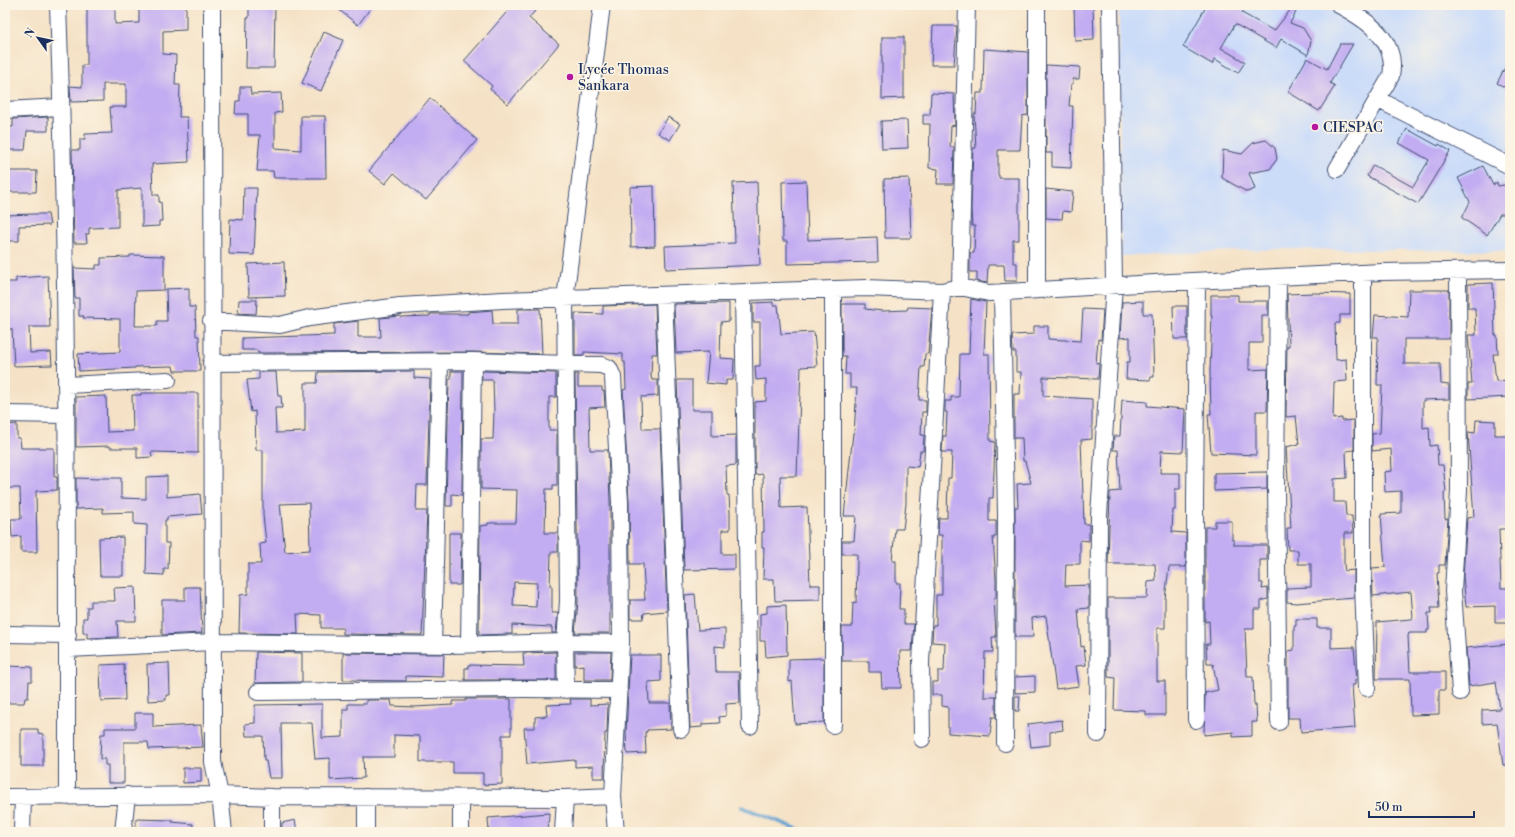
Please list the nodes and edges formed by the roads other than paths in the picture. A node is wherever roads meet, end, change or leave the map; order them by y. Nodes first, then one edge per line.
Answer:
1 (58, 5) edge
2 (212, 5) edge
3 (602, 5) edge
4 (967, 5) edge
5 (1037, 5) edge
6 (1110, 5) edge
7 (1339, 5) edge
8 (1357, 9) edge
9 (1377, 99) junction
10 (61, 107) junction
11 (6, 110) edge
12 (1510, 166) edge
13 (1336, 169) dead end
14 (1510, 270) edge
15 (1458, 272) junction
16 (1363, 273) junction
17 (1278, 277) junction
18 (1197, 281) junction
19 (1114, 285) junction
20 (960, 287) junction
21 (834, 289) junction
22 (1037, 290) junction
23 (942, 291) junction
24 (1002, 292) junction
25 (743, 293) junction
26 (664, 296) junction
27 (565, 298) junction
28 (211, 321) junction
29 (473, 361) junction
30 (440, 362) junction
31 (211, 363) junction
32 (566, 363) junction
33 (168, 380) dead end
34 (66, 385) junction
35 (5, 414) edge
36 (66, 415) junction
37 (5, 634) edge
38 (68, 642) junction
39 (213, 642) junction
40 (565, 642) junction
41 (621, 643) junction
42 (469, 644) junction
43 (433, 645) junction
44 (1368, 688) dead end
45 (566, 690) junction
46 (619, 690) junction
47 (258, 692) dead end
48 (1460, 692) dead end
49 (1196, 720) dead end
50 (1279, 722) dead end
51 (833, 725) dead end
52 (750, 726) dead end
53 (681, 729) dead end
54 (1098, 734) dead end
55 (922, 739) dead end
56 (1005, 743) dead end
57 (127, 795) junction
58 (220, 795) junction
59 (613, 796) junction
60 (5, 797) edge
61 (24, 797) junction
62 (67, 797) junction
63 (272, 797) junction
64 (366, 797) junction
65 (461, 798) junction
66 (565, 798) junction
67 (22, 832) edge
68 (123, 832) edge
69 (224, 832) edge
70 (272, 832) edge
71 (366, 832) edge
72 (461, 832) edge
73 (563, 832) edge
74 (616, 832) edge

1 - 10 street
2 - 28 street
3 - 27 street
4 - 20 street
5 - 22 street
6 - 19 street
7 - 8 street
8 - 9 street
9 - 12 street
9 - 13 street
10 - 11 street
10 - 34 street
14 - 15 street
15 - 16 street
15 - 48 street
16 - 17 street
16 - 44 street
17 - 18 street
17 - 50 street
18 - 19 street
18 - 49 street
19 - 22 street
19 - 54 street
20 - 23 street
20 - 24 street
21 - 23 street
21 - 25 street
21 - 51 street
22 - 24 street
23 - 55 street
24 - 56 street
25 - 26 street
25 - 52 street
26 - 27 street
26 - 53 street
27 - 28 street
27 - 32 street
28 - 31 street
29 - 30 street
29 - 32 street
29 - 42 street
30 - 31 street
30 - 43 street
31 - 39 street
32 - 40 street
32 - 41 street
33 - 34 street
34 - 36 street
35 - 36 street
36 - 38 street
37 - 38 street
38 - 39 street
38 - 62 street
39 - 43 street
39 - 58 street
40 - 41 street
40 - 42 street
40 - 45 street
41 - 46 street
42 - 43 street
45 - 46 street
45 - 47 street
46 - 59 street
57 - 58 street
57 - 62 street
57 - 68 street
58 - 63 street
58 - 69 street
59 - 66 street
59 - 74 street
60 - 61 street
61 - 62 street
61 - 67 street
63 - 64 street
63 - 70 street
64 - 65 street
64 - 71 street
65 - 66 street
65 - 72 street
66 - 73 street

